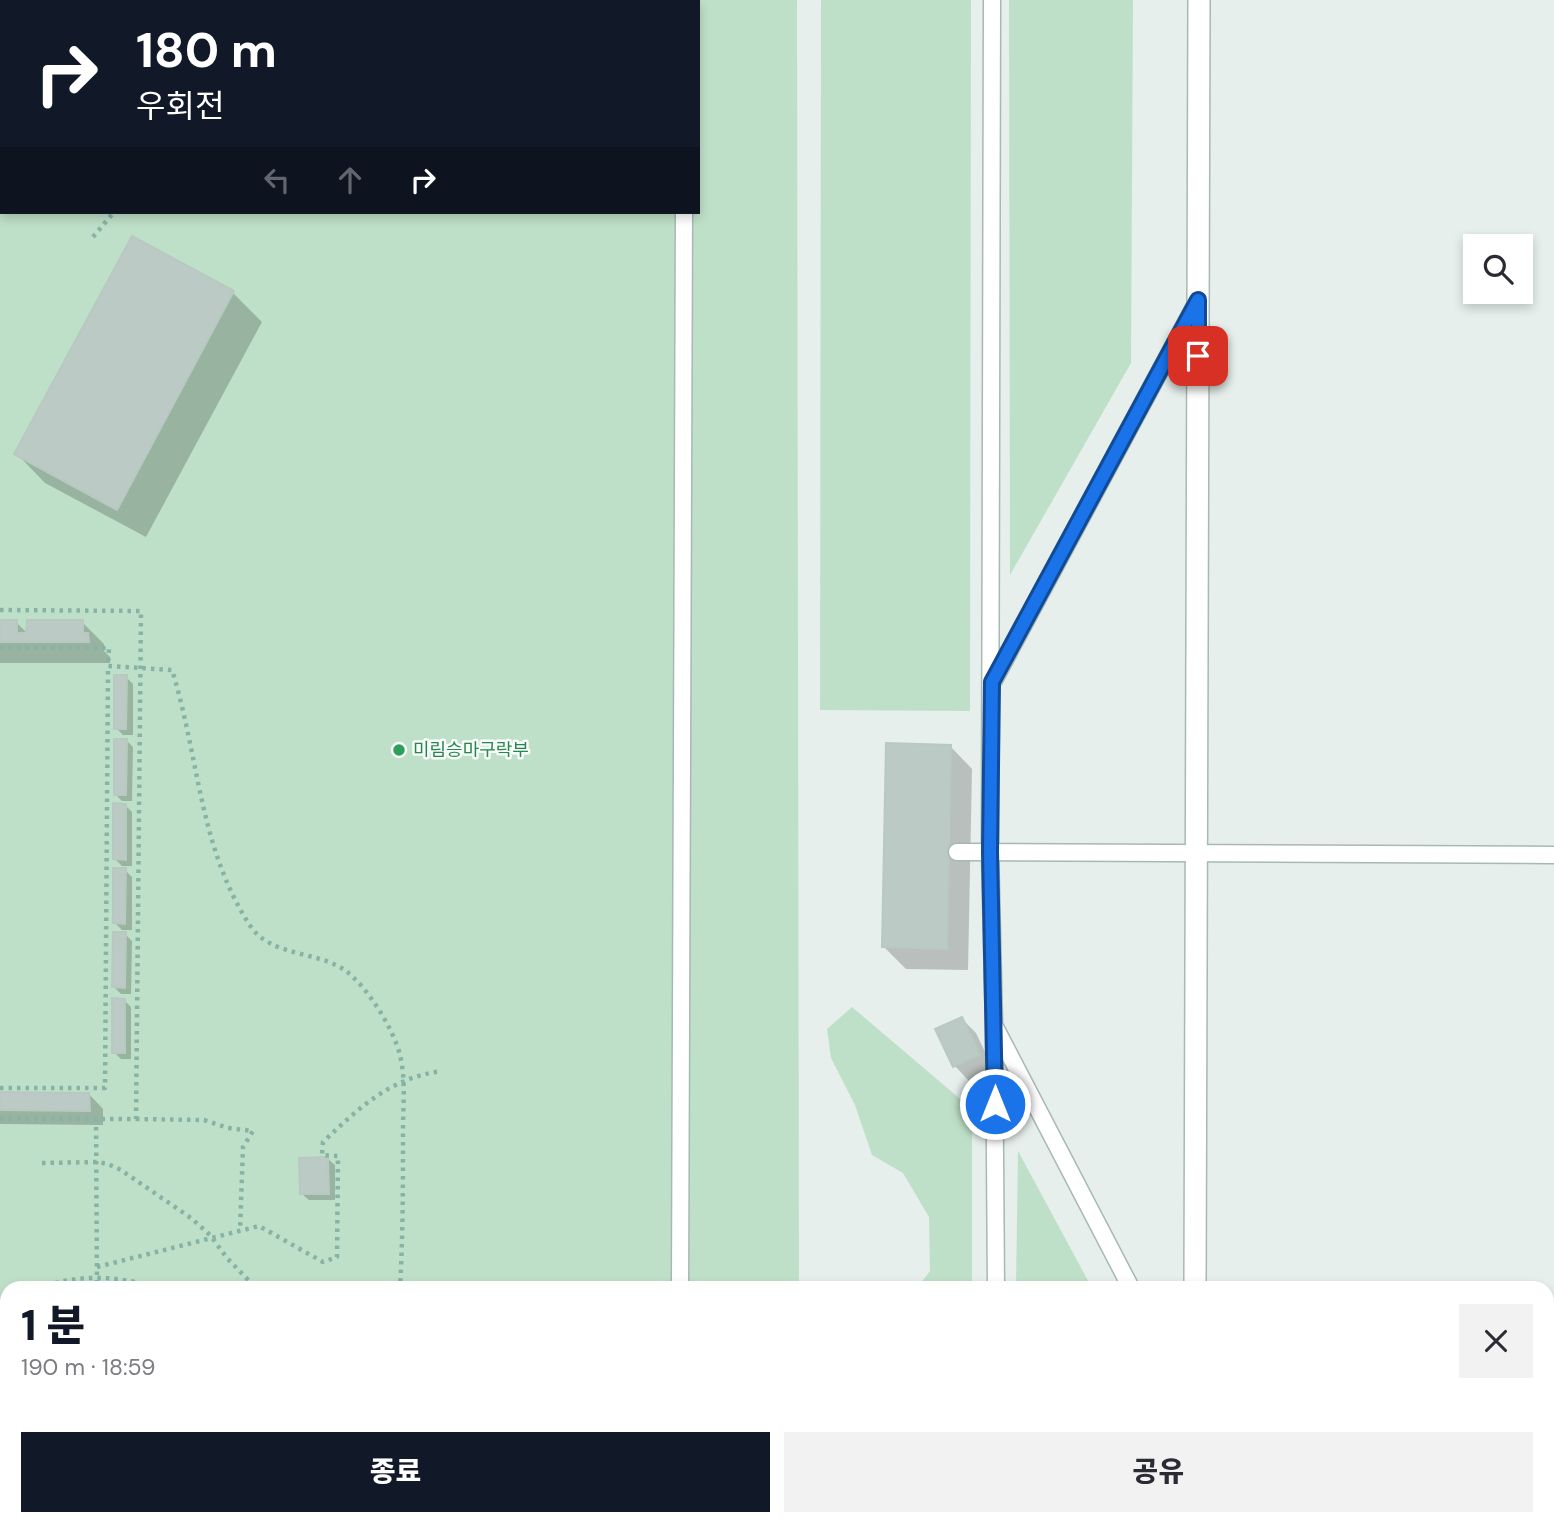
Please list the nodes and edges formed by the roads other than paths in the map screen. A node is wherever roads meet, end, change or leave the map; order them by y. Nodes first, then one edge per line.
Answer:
1 (992, 0) edge
2 (1199, 0) edge
3 (684, 214) edge
4 (1198, 300) junction
5 (992, 682) junction
6 (957, 852) dead end
7 (990, 852) junction
8 (1196, 854) junction
9 (1554, 855) edge
10 (994, 1025) junction
11 (680, 1281) edge
12 (996, 1281) edge
13 (1127, 1281) edge
14 (1195, 1281) edge

1 - 5 lane
2 - 4 street
3 - 11 lane
4 - 5 lane
4 - 8 street
5 - 7 lane
6 - 7 lane
7 - 8 lane
7 - 10 lane
8 - 9 lane
8 - 14 street
10 - 12 lane
10 - 13 lane

